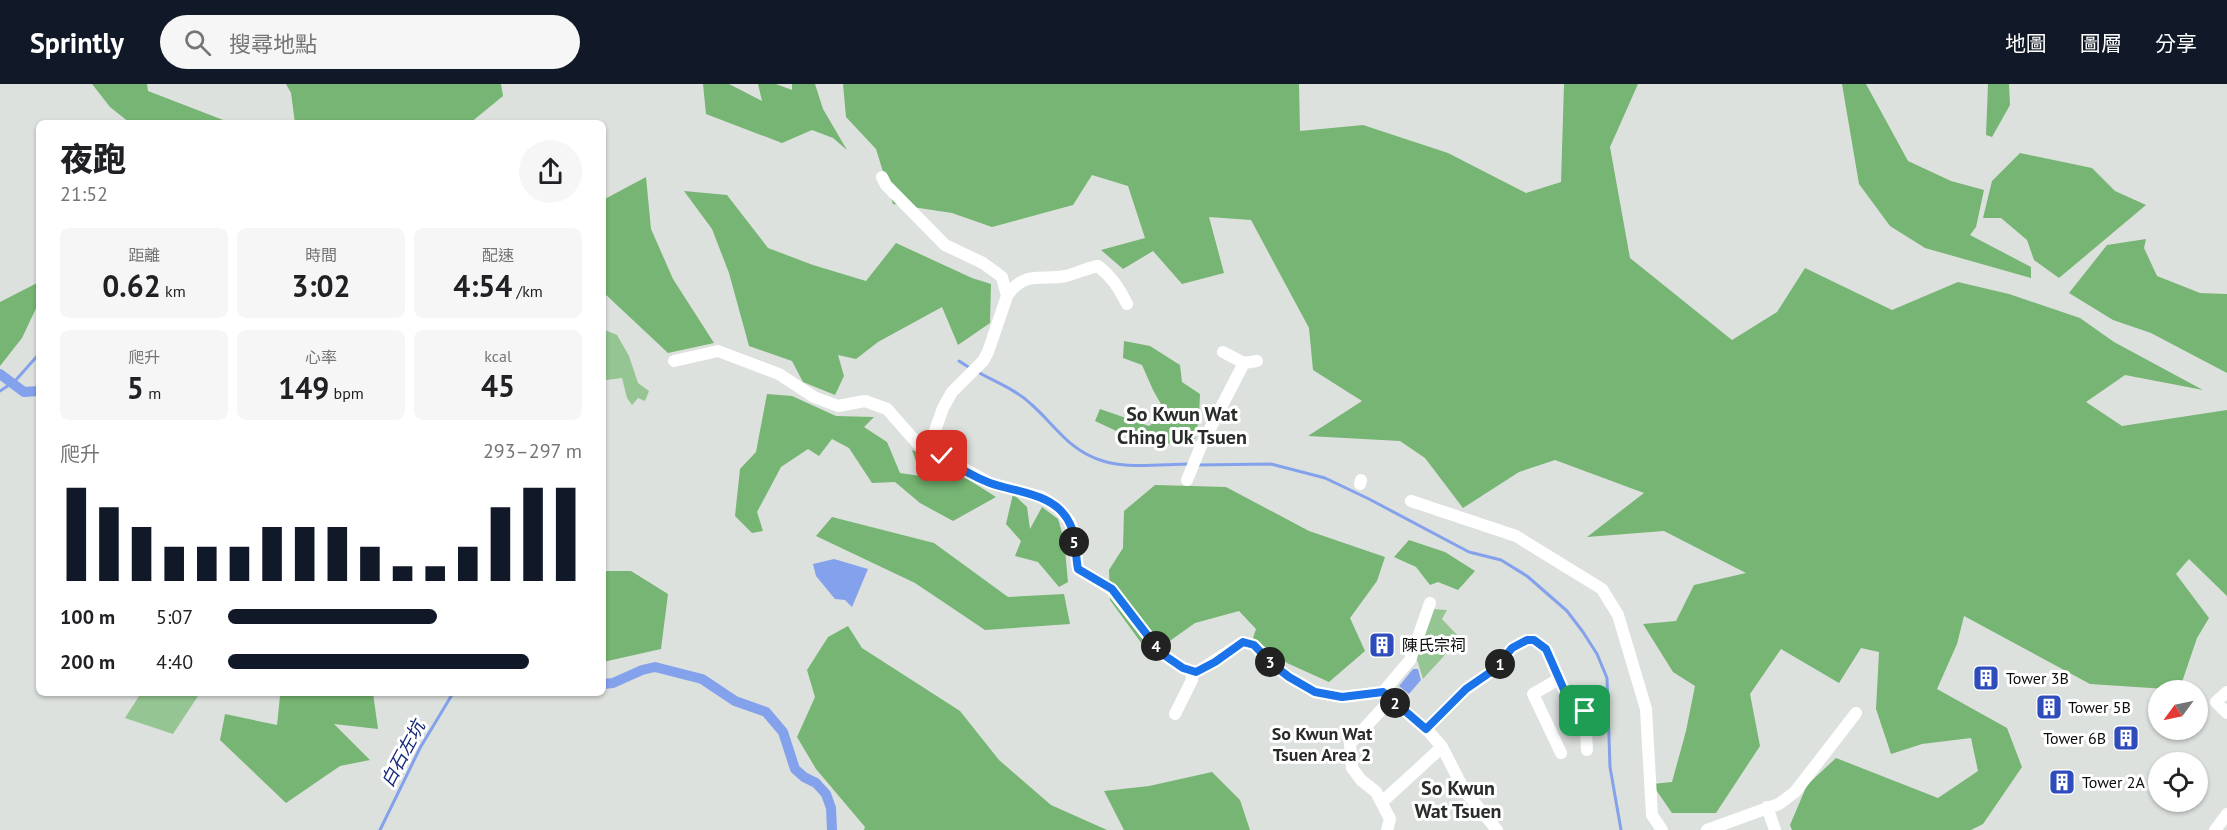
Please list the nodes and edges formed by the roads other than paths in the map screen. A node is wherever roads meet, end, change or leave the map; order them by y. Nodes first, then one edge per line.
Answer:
1 (882, 177) dead end
2 (1007, 296) junction
3 (1127, 304) dead end
4 (1223, 352) dead end
5 (674, 361) dead end
6 (1257, 362) dead end
7 (1244, 363) junction
8 (932, 451) junction
9 (1188, 476) dead end
10 (1411, 501) dead end
11 (1430, 603) dead end
12 (1191, 671) junction
13 (1558, 680) junction
14 (2227, 693) edge
15 (1387, 696) junction
16 (1856, 713) dead end
17 (2227, 713) edge
18 (1175, 714) dead end
19 (1426, 729) junction
20 (1442, 747) junction
21 (1587, 750) dead end
22 (1561, 753) dead end
23 (1382, 802) junction
24 (1767, 807) junction
25 (2227, 814) edge
26 (1387, 830) edge
27 (1497, 830) edge
28 (1662, 830) edge
29 (1707, 830) edge
30 (1775, 830) edge
31 (2215, 830) edge

1 - 2 street
2 - 3 street
2 - 8 street
4 - 7 street
5 - 8 street
6 - 7 street
7 - 9 street
8 - 12 street
10 - 28 street
11 - 15 street
12 - 15 street
12 - 18 street
13 - 19 street
13 - 21 street
13 - 22 street
14 - 17 street
15 - 19 street
15 - 23 street
16 - 24 street
19 - 20 street
20 - 23 street
20 - 27 street
23 - 26 street
24 - 29 street
24 - 30 street
25 - 31 street

